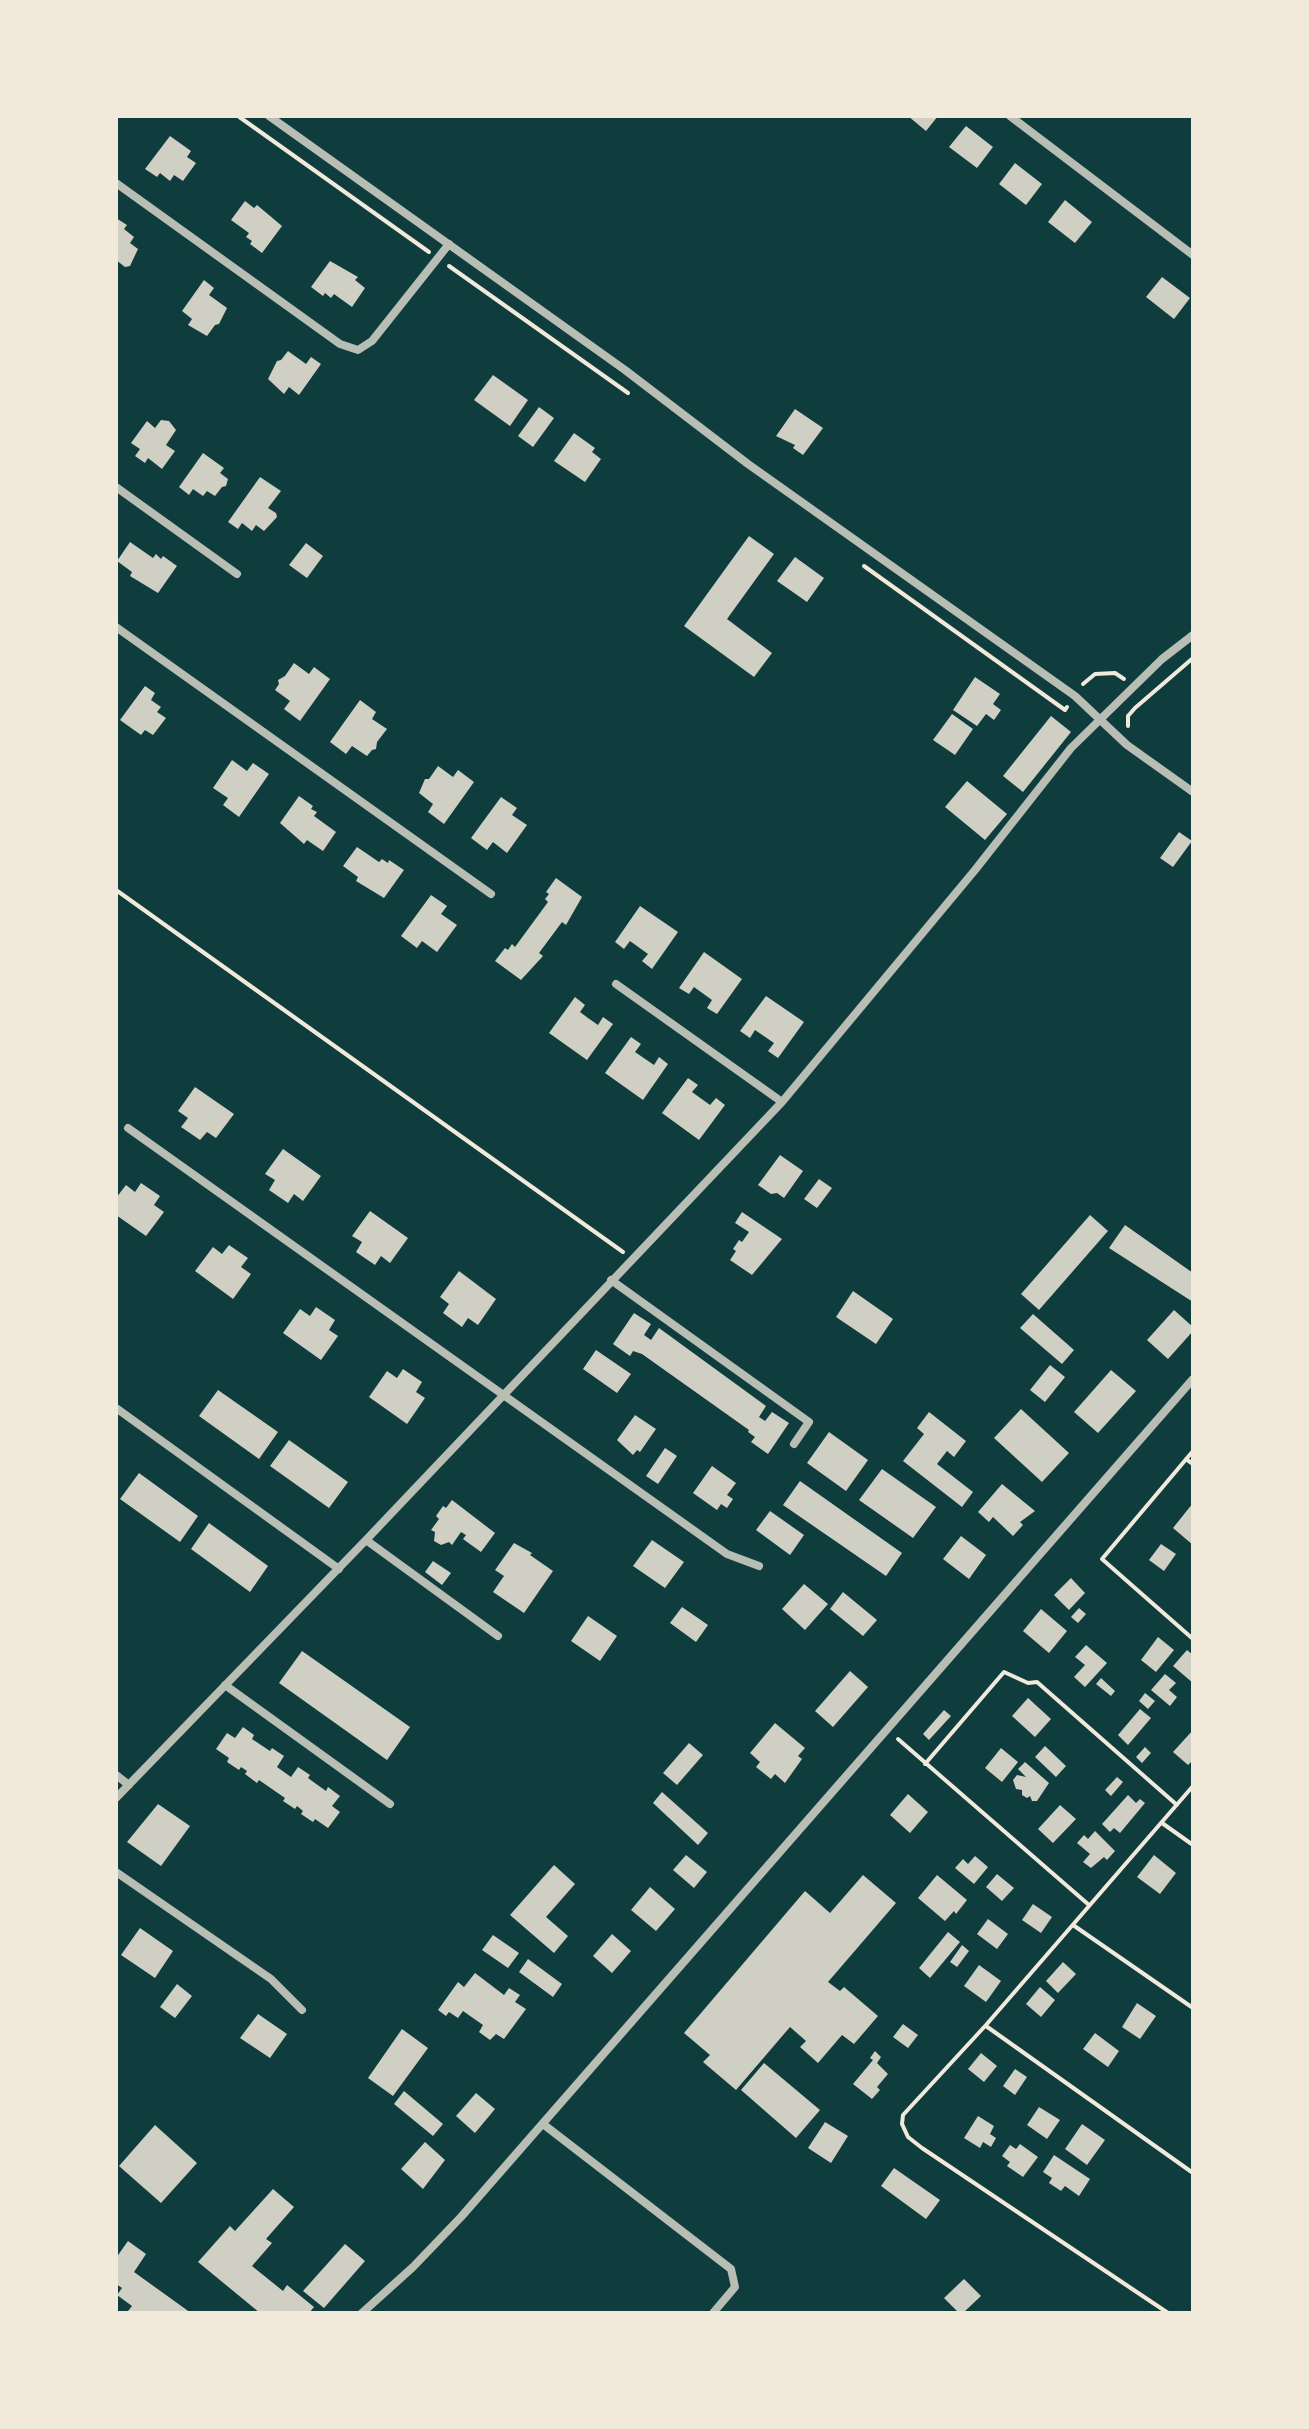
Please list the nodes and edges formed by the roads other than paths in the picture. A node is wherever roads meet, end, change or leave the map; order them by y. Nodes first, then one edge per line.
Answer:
1 (269, 116) edge
2 (1010, 116) edge
3 (116, 183) edge
4 (449, 244) junction
5 (1193, 255) edge
6 (116, 487) edge
7 (237, 574) dead end
8 (116, 627) edge
9 (1193, 635) edge
10 (1100, 719) junction
11 (1193, 792) edge
12 (491, 894) dead end
13 (616, 984) dead end
14 (782, 1102) junction
15 (128, 1128) dead end
16 (611, 1280) junction
17 (1193, 1379) edge
18 (505, 1394) junction
19 (116, 1408) edge
20 (794, 1444) dead end
21 (366, 1540) junction
22 (759, 1566) dead end
23 (339, 1569) junction
24 (498, 1636) dead end
25 (225, 1685) junction
26 (116, 1775) edge
27 (129, 1785) junction
28 (116, 1798) edge
29 (390, 1804) dead end
30 (116, 1872) edge
31 (302, 2010) dead end
32 (543, 2124) junction
33 (362, 2313) edge
34 (713, 2313) edge

1 - 4 street
2 - 5 street
3 - 4 street
4 - 10 street
6 - 7 street
8 - 12 street
9 - 10 street
10 - 11 street
10 - 14 street
13 - 14 street
14 - 16 street
15 - 18 street
16 - 18 street
16 - 20 street
17 - 32 street
18 - 21 street
18 - 22 street
19 - 23 street
21 - 23 street
21 - 24 street
23 - 25 street
25 - 27 street
25 - 29 street
26 - 27 street
27 - 28 street
30 - 31 street
32 - 33 street
32 - 34 street

